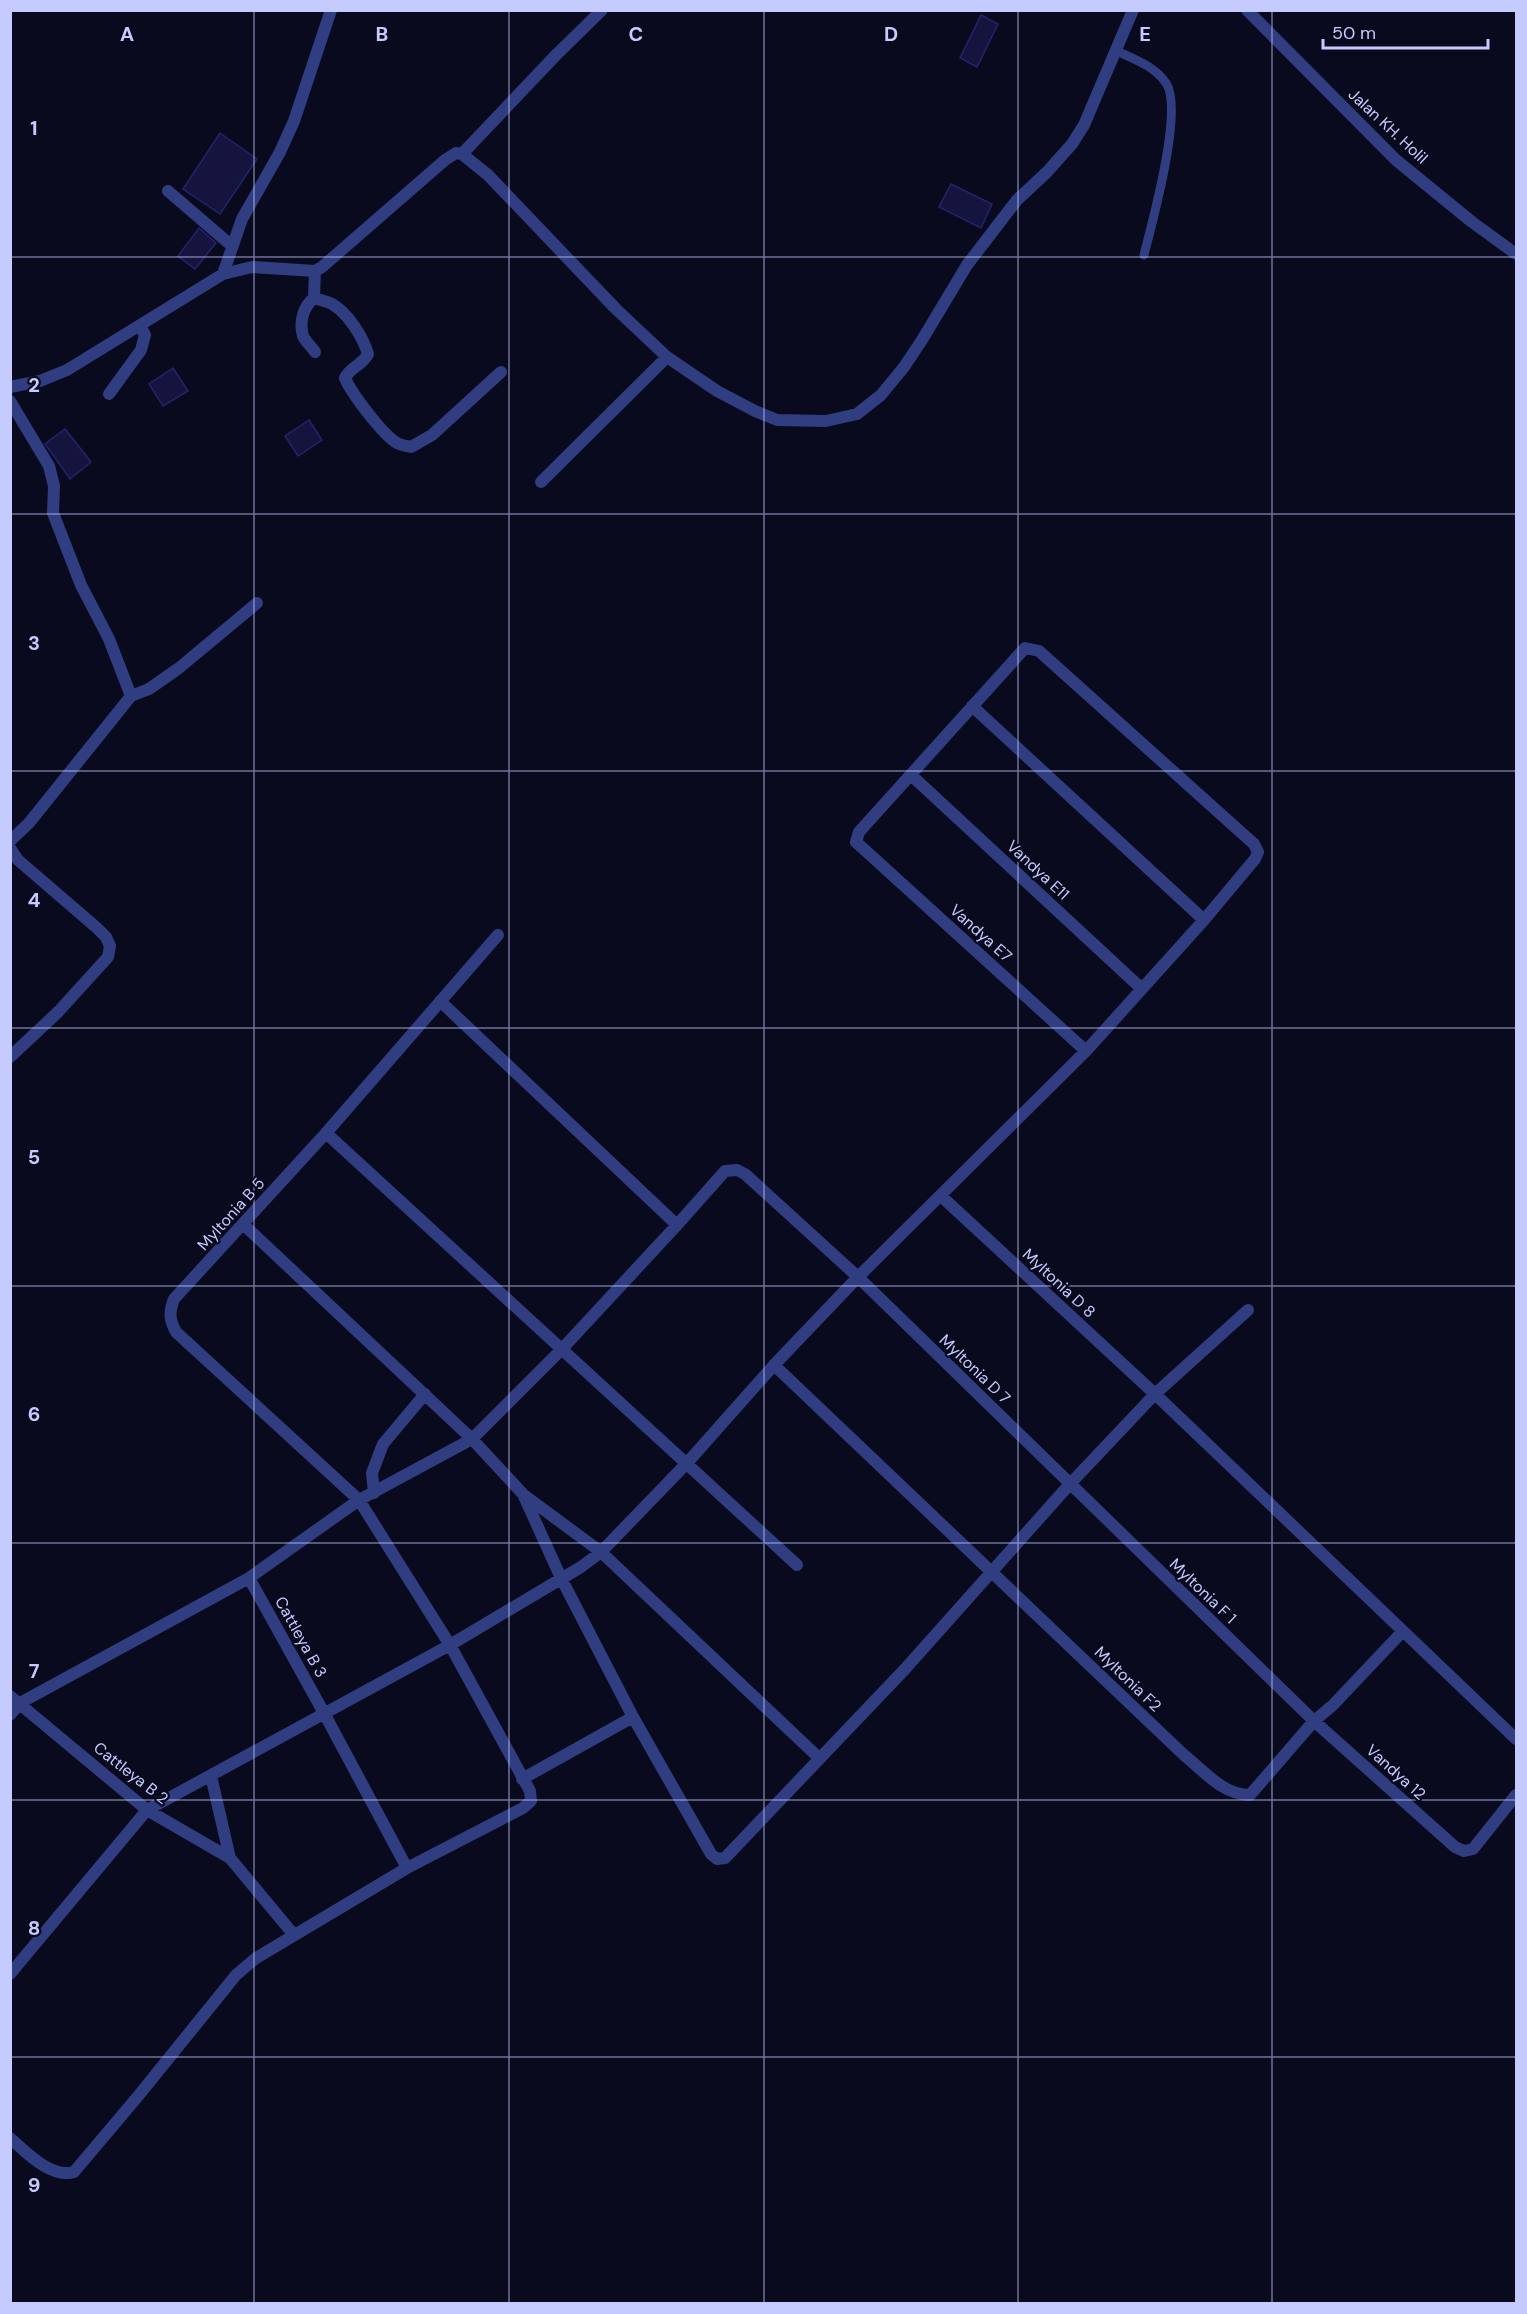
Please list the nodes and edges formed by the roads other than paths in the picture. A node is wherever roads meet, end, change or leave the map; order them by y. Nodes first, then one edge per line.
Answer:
1 (331, 10) edge
2 (602, 10) edge
3 (1133, 10) edge
4 (1247, 10) edge
5 (1117, 51) junction
6 (462, 154) junction
7 (168, 191) dead end
8 (232, 246) junction
9 (1516, 254) edge
10 (1144, 255) dead end
11 (315, 271) junction
12 (223, 274) junction
13 (314, 298) junction
14 (140, 326) junction
15 (315, 352) dead end
16 (667, 357) junction
17 (501, 372) dead end
18 (10, 387) edge
19 (109, 394) dead end
20 (10, 400) edge
21 (542, 482) dead end
22 (257, 603) dead end
23 (131, 696) junction
24 (972, 706) junction
25 (911, 775) junction
26 (10, 841) edge
27 (10, 848) edge
28 (1204, 920) junction
29 (498, 935) dead end
30 (1142, 989) junction
31 (440, 1001) junction
32 (1086, 1051) junction
33 (10, 1057) edge
34 (326, 1133) junction
35 (941, 1196) junction
36 (244, 1225) junction
37 (677, 1225) junction
38 (858, 1278) junction
39 (1248, 1310) dead end
40 (562, 1349) junction
41 (774, 1365) junction
42 (425, 1394) junction
43 (1155, 1394) junction
44 (472, 1439) junction
45 (687, 1463) junction
46 (1070, 1485) junction
47 (374, 1493) junction
48 (523, 1494) junction
49 (359, 1500) junction
50 (601, 1552) junction
51 (797, 1565) dead end
52 (992, 1571) junction
53 (249, 1578) junction
54 (561, 1578) junction
55 (1403, 1631) junction
56 (450, 1644) junction
57 (15, 1700) edge
58 (324, 1713) junction
59 (10, 1715) edge
60 (633, 1717) junction
61 (1314, 1721) junction
62 (1516, 1739) edge
63 (818, 1757) junction
64 (211, 1776) junction
65 (522, 1779) junction
66 (1516, 1796) edge
67 (147, 1810) junction
68 (230, 1858) junction
69 (406, 1868) junction
70 (294, 1935) junction
71 (10, 1974) edge
72 (10, 2138) edge

1 - 8 street
2 - 6 street
3 - 5 street
4 - 9 street, Jalan KH. Holil
5 - 10 lane
5 - 16 street
6 - 11 street
6 - 16 street
7 - 8 street
8 - 12 street
11 - 12 street
11 - 13 street
12 - 14 street
13 - 15 street
13 - 17 street
14 - 18 street
14 - 19 street
16 - 21 street
20 - 23 street
22 - 23 street
23 - 26 street
24 - 25 street
24 - 28 street
24 - 28 street
25 - 30 street, Vandya E11
25 - 32 street, Vandya E7
27 - 33 street
28 - 30 street
29 - 31 street, Myltonia B 5
30 - 32 street
31 - 34 street, Myltonia B 5
31 - 37 street
32 - 35 street
34 - 36 street, Myltonia B 5
34 - 40 street
35 - 38 street
35 - 43 street, Myltonia D 8
36 - 42 street
36 - 49 street, Myltonia B 5
37 - 38 street, Myltonia D 7
37 - 40 street
38 - 41 street
38 - 46 street, Myltonia D 7
39 - 43 street
40 - 44 street
40 - 45 street
41 - 45 street
41 - 52 street, Myltonia F2
42 - 44 street
42 - 47 street
43 - 46 street
43 - 55 street, Myltonia D 8
44 - 47 street
44 - 48 street
45 - 50 street
45 - 51 street
46 - 52 street
46 - 61 street, Myltonia F 1
47 - 49 street
48 - 50 street
48 - 54 street
49 - 53 street
49 - 56 street, Myltonia B 5
50 - 54 street
50 - 63 street
52 - 61 street, Myltonia F2
52 - 63 street
53 - 57 street
53 - 58 street, Cattleya B 3
54 - 56 street
54 - 60 street
55 - 61 street
55 - 62 street, Myltonia D 8
56 - 58 street
56 - 65 street, Myltonia B 5
57 - 59 street
57 - 67 street, Cattleya B 2
58 - 64 street
58 - 69 street, Cattleya B 3
60 - 63 street
60 - 65 street
61 - 66 street, Vandya 12
64 - 67 street
64 - 68 street, Cattleya B 2
65 - 69 street, Myltonia B 5
67 - 68 street, Cattleya B 2
67 - 71 street
68 - 70 street, Cattleya B 2
69 - 70 street
70 - 72 street

